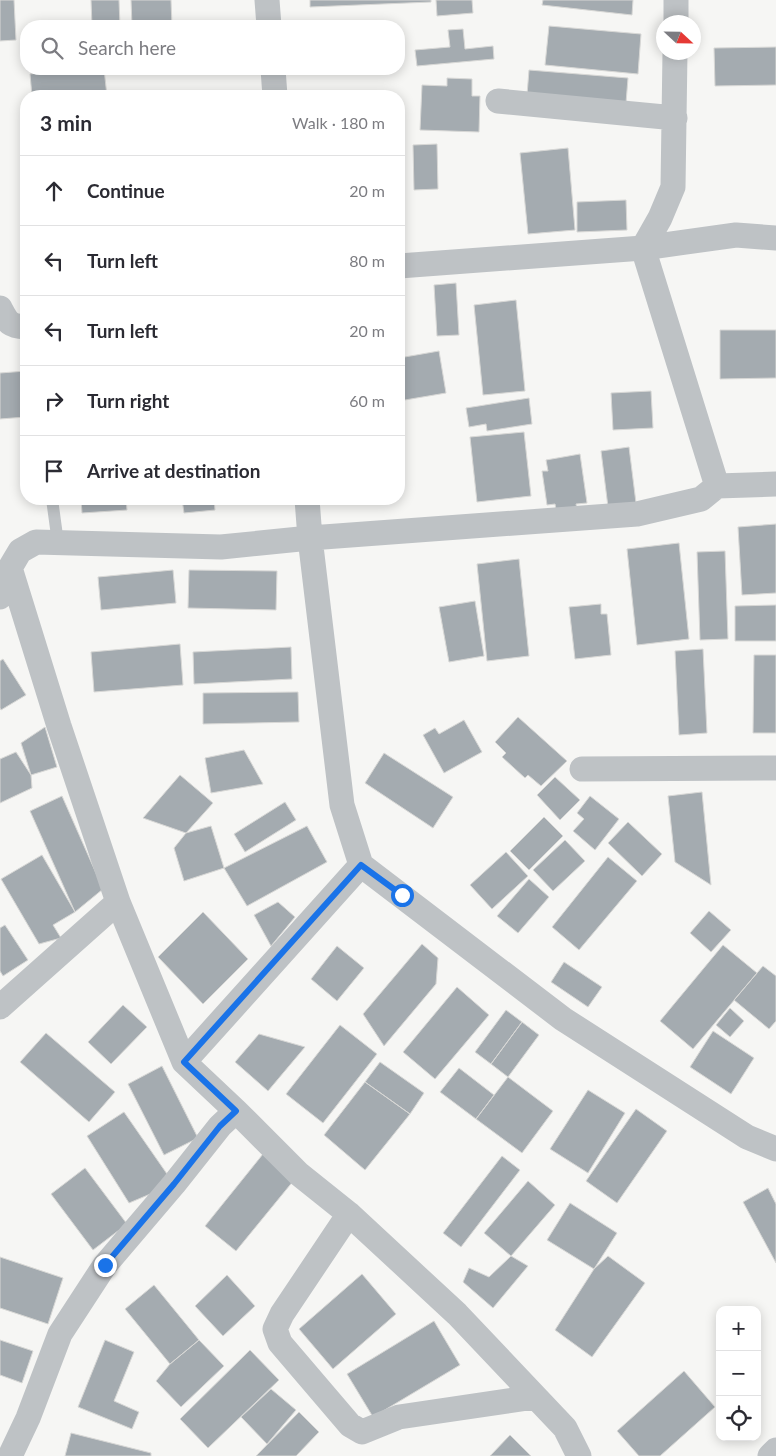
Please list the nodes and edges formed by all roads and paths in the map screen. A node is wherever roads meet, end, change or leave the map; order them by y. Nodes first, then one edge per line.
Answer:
1 (267, 0) edge
2 (676, 0) edge
3 (676, 15) edge
4 (269, 20) edge
5 (675, 60) edge
6 (273, 75) edge
7 (275, 90) edge
8 (498, 101) dead end
9 (675, 118) junction
10 (776, 238) edge
11 (642, 248) junction
12 (405, 266) edge
13 (0, 308) edge
14 (20, 326) edge
15 (776, 484) edge
16 (717, 486) junction
17 (53, 505) edge
18 (307, 505) edge
19 (310, 538) junction
20 (58, 543) junction
21 (10, 568) junction
22 (0, 597) edge
23 (776, 768) edge
24 (582, 769) dead end
25 (361, 865) junction
26 (118, 902) junction
27 (0, 1007) edge
28 (184, 1062) junction
29 (236, 1111) junction
30 (776, 1149) edge
31 (349, 1214) junction
32 (535, 1397) junction
33 (776, 1450) edge
34 (10, 1456) edge
35 (580, 1456) edge
36 (770, 1456) edge

1 - 4 street
2 - 3 street
5 - 9 street
6 - 7 street
8 - 9 street
9 - 11 street
10 - 11 street
11 - 12 street
11 - 16 street
13 - 14 street
15 - 16 street
16 - 19 street
17 - 20 lane
18 - 19 street
19 - 20 street
19 - 25 street
20 - 21 street
21 - 22 street
21 - 26 street
23 - 24 street
25 - 28 street
25 - 30 street
26 - 27 street
26 - 28 street
28 - 29 street
29 - 31 street
29 - 34 street
31 - 32 street
31 - 32 street
32 - 35 street
33 - 36 street

